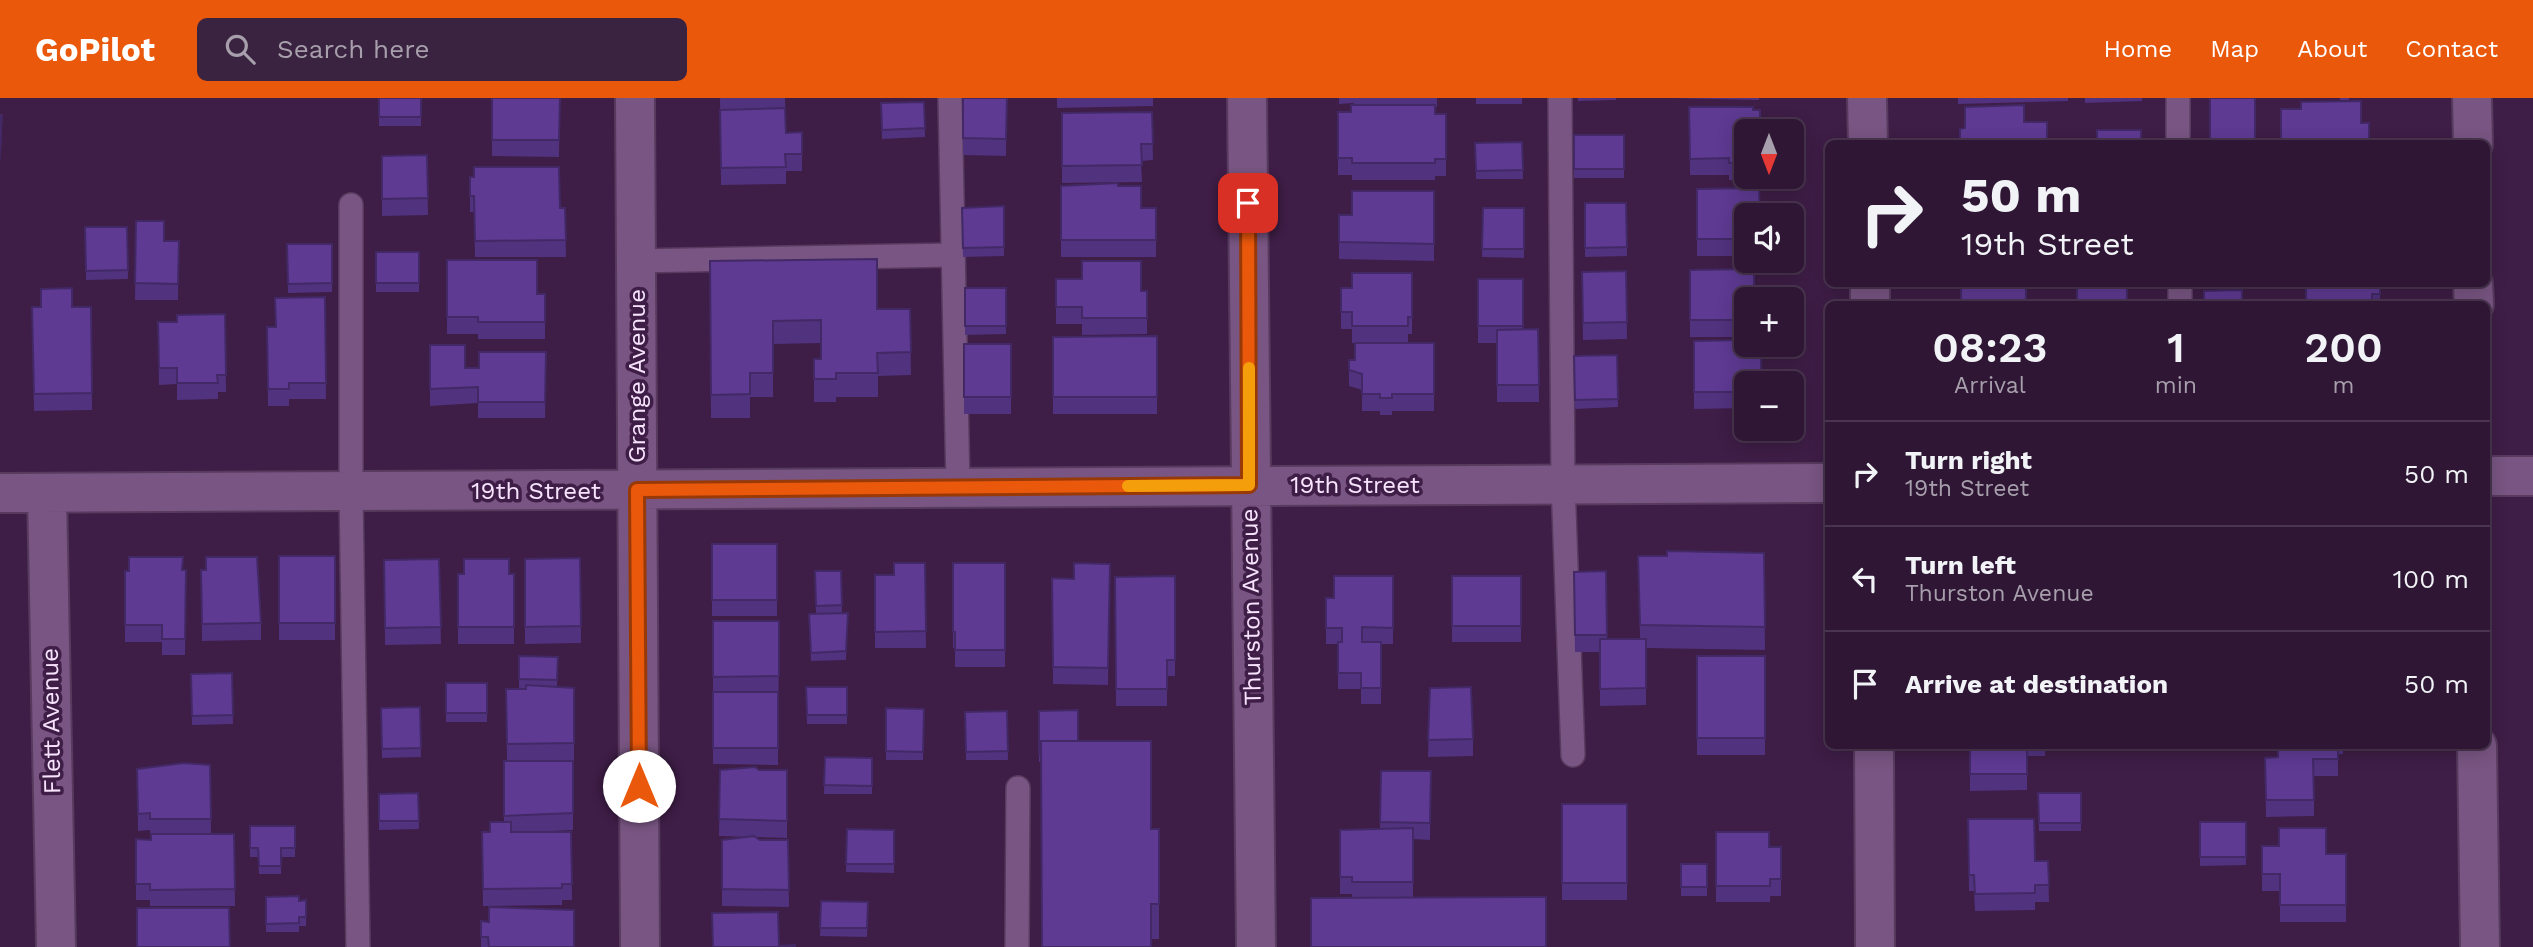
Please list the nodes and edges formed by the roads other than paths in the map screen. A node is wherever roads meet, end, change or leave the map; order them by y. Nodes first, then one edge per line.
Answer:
1 (635, 98) edge
2 (950, 98) edge
3 (1247, 98) edge
4 (1560, 98) edge
5 (1867, 98) edge
6 (2178, 98) edge
7 (2472, 98) edge
8 (1868, 140) edge
9 (2178, 140) edge
10 (2473, 140) edge
11 (351, 205) dead end
12 (953, 255) junction
13 (636, 261) junction
14 (2490, 476) edge
15 (2533, 476) edge
16 (1825, 482) edge
17 (1563, 483) junction
18 (1249, 485) junction
19 (958, 487) junction
20 (637, 490) junction
21 (351, 492) junction
22 (0, 493) edge
23 (47, 494) junction
24 (1874, 749) edge
25 (2477, 749) edge
26 (1573, 755) dead end
27 (1018, 788) dead end
28 (56, 947) edge
29 (358, 947) edge
30 (640, 947) edge
31 (1017, 947) edge
32 (1256, 947) edge
33 (1875, 947) edge
34 (2480, 947) edge

1 - 13 street, Grange Avenue
2 - 12 lane
3 - 18 street, Thurston Avenue
4 - 17 lane
5 - 8 street
6 - 9 lane
7 - 10 street
11 - 21 lane
12 - 13 lane
12 - 19 lane
13 - 20 street, Grange Avenue
14 - 15 street
16 - 17 street, 19th Street
17 - 18 street, 19th Street
17 - 26 lane
18 - 19 street, 19th Street
18 - 32 street, Thurston Avenue
19 - 20 street, 19th Street
20 - 21 street, 19th Street
20 - 30 street, Grange Avenue
21 - 23 street, 19th Street
21 - 29 lane
22 - 23 street, 19th Street
23 - 28 street, Flett Avenue
24 - 33 street
25 - 34 street
27 - 31 lane

